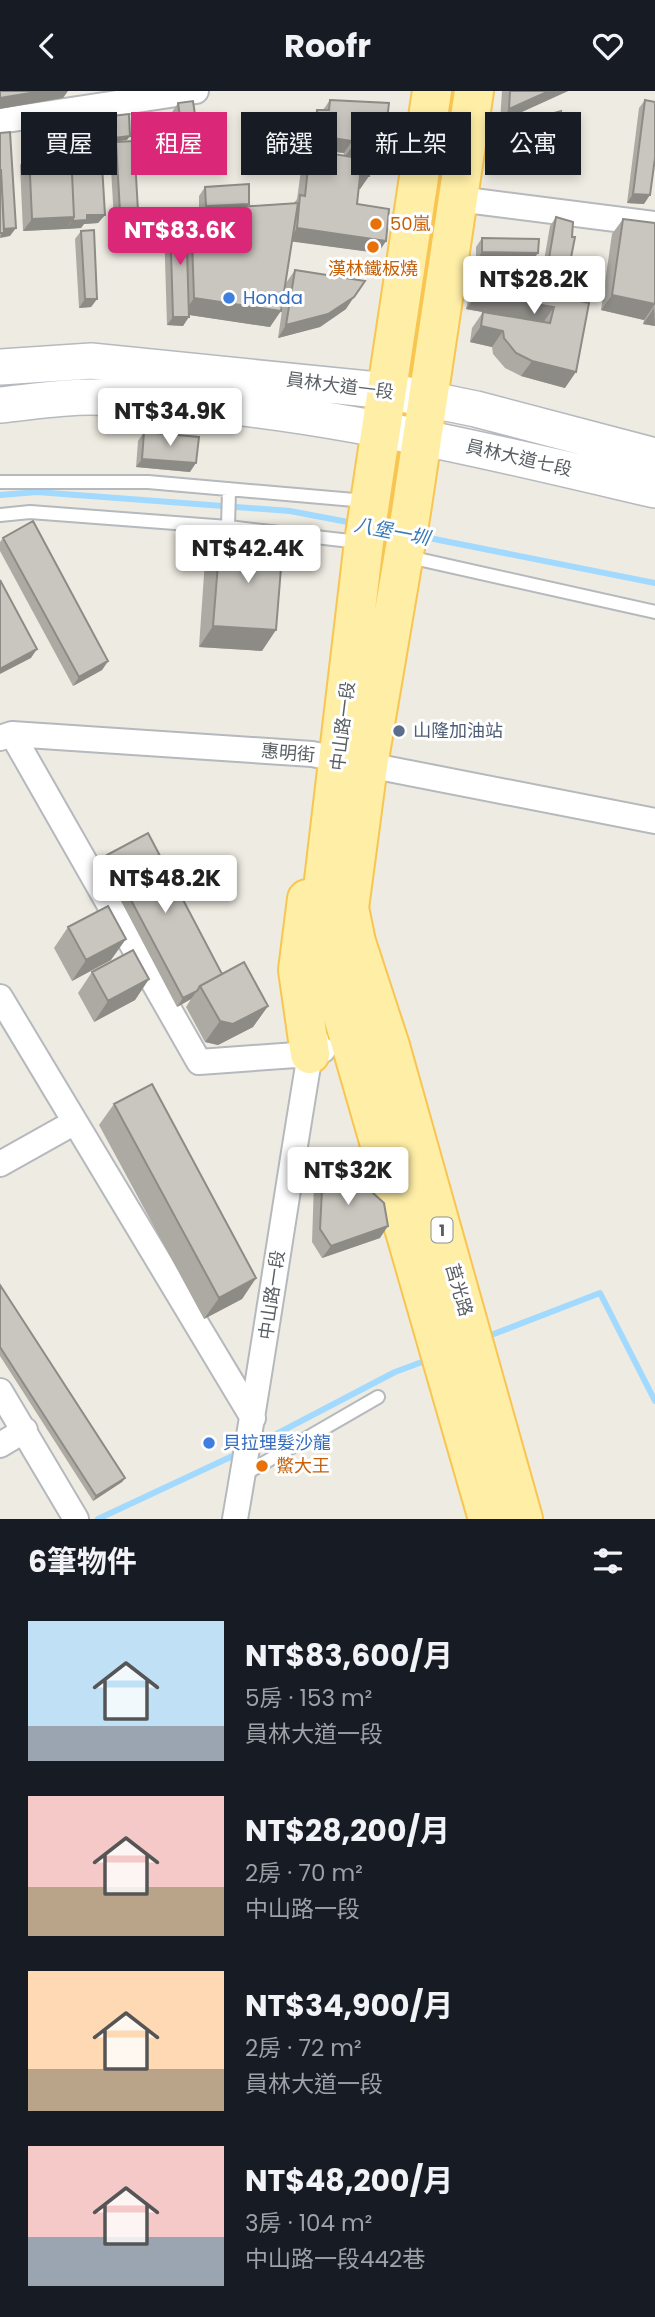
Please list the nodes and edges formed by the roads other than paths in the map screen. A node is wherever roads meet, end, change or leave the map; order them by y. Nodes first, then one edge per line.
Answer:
1 (196, 91) edge
2 (432, 91) edge
3 (474, 91) edge
4 (0, 121) edge
5 (458, 199) junction
6 (655, 223) edge
7 (0, 367) edge
8 (388, 391) junction
9 (0, 405) edge
10 (425, 418) junction
11 (382, 430) junction
12 (655, 456) edge
13 (0, 482) edge
14 (229, 489) junction
15 (655, 491) edge
16 (372, 502) junction
17 (0, 515) edge
18 (228, 527) junction
19 (365, 543) junction
20 (402, 556) junction
21 (655, 612) edge
22 (6, 736) edge
23 (354, 762) junction
24 (655, 821) edge
25 (329, 842) junction
26 (356, 942) junction
27 (336, 992) junction
28 (0, 997) edge
29 (350, 1041) junction
30 (310, 1054) junction
31 (75, 1122) junction
32 (0, 1164) edge
33 (0, 1391) edge
34 (378, 1397) dead end
35 (253, 1418) junction
36 (25, 1430) junction
37 (0, 1445) edge
38 (243, 1475) junction
39 (76, 1519) edge
40 (235, 1519) edge
41 (488, 1519) edge
42 (523, 1519) edge

1 - 4 street
2 - 8 main road, 1
3 - 5 main road, 1
5 - 6 street
5 - 10 main road, 1
7 - 8 main road, 員林大道一段
8 - 10 main road, 員林大道一段
8 - 11 main road, 1
9 - 11 main road, 員林大道一段
10 - 11 main road, 員林大道七段
10 - 12 main road, 員林大道七段
10 - 15 main road, 員林大道七段
10 - 20 main road, 1
11 - 16 main road, 1
13 - 14 lane
14 - 16 lane
14 - 18 lane
16 - 19 main road, 1
17 - 18 lane
18 - 19 lane
19 - 23 main road, 中山路一段 / 1
20 - 21 lane
20 - 23 main road, 中山路一段 / 1
22 - 23 street, 惠明街
22 - 30 street
23 - 24 street, 惠明街
23 - 25 main road, 中山路一段 / 1
23 - 26 main road, 中山路一段 / 1
25 - 27 main road, 中山路一段 / 1
25 - 30 main road
26 - 27 street, 中山路一段
26 - 42 main road, 莒光路 / 1
27 - 29 main road, 莒光路 / 1
27 - 30 street, 中山路一段
28 - 31 street
29 - 30 street
29 - 41 main road, 莒光路 / 1
30 - 35 street, 中山路一段
31 - 32 street
31 - 35 street
33 - 36 street
34 - 38 lane
35 - 38 street, 中山路一段
36 - 37 street
36 - 39 street
38 - 40 street, 中山路一段

